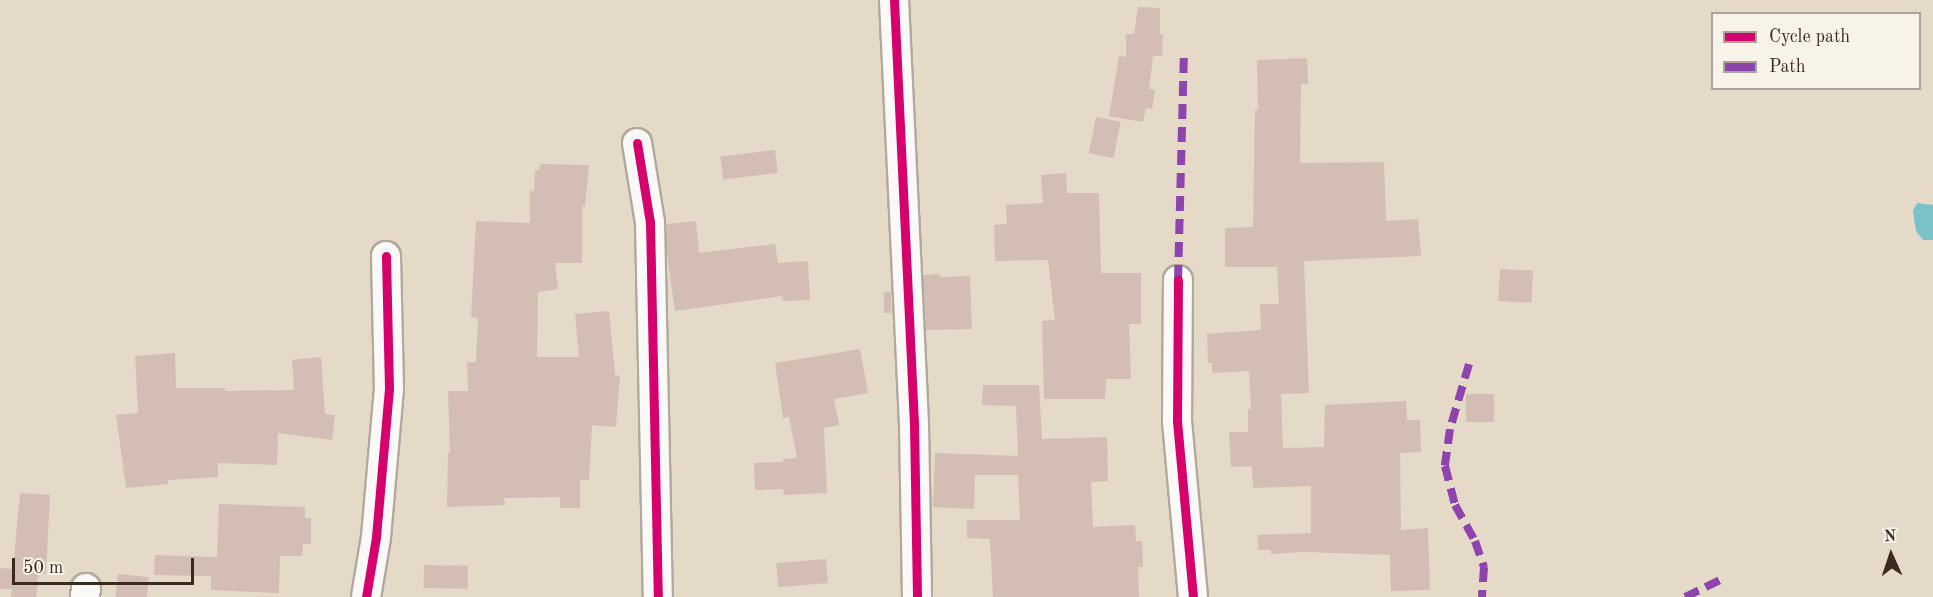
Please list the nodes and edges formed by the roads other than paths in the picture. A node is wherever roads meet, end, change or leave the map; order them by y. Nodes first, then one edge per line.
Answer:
1 (894, 0) edge
2 (637, 143) dead end
3 (386, 256) dead end
4 (1178, 280) dead end
5 (366, 597) edge
6 (658, 597) edge
7 (917, 597) edge
8 (1194, 597) edge

1 - 7 street
2 - 6 street
3 - 5 street
4 - 8 street

